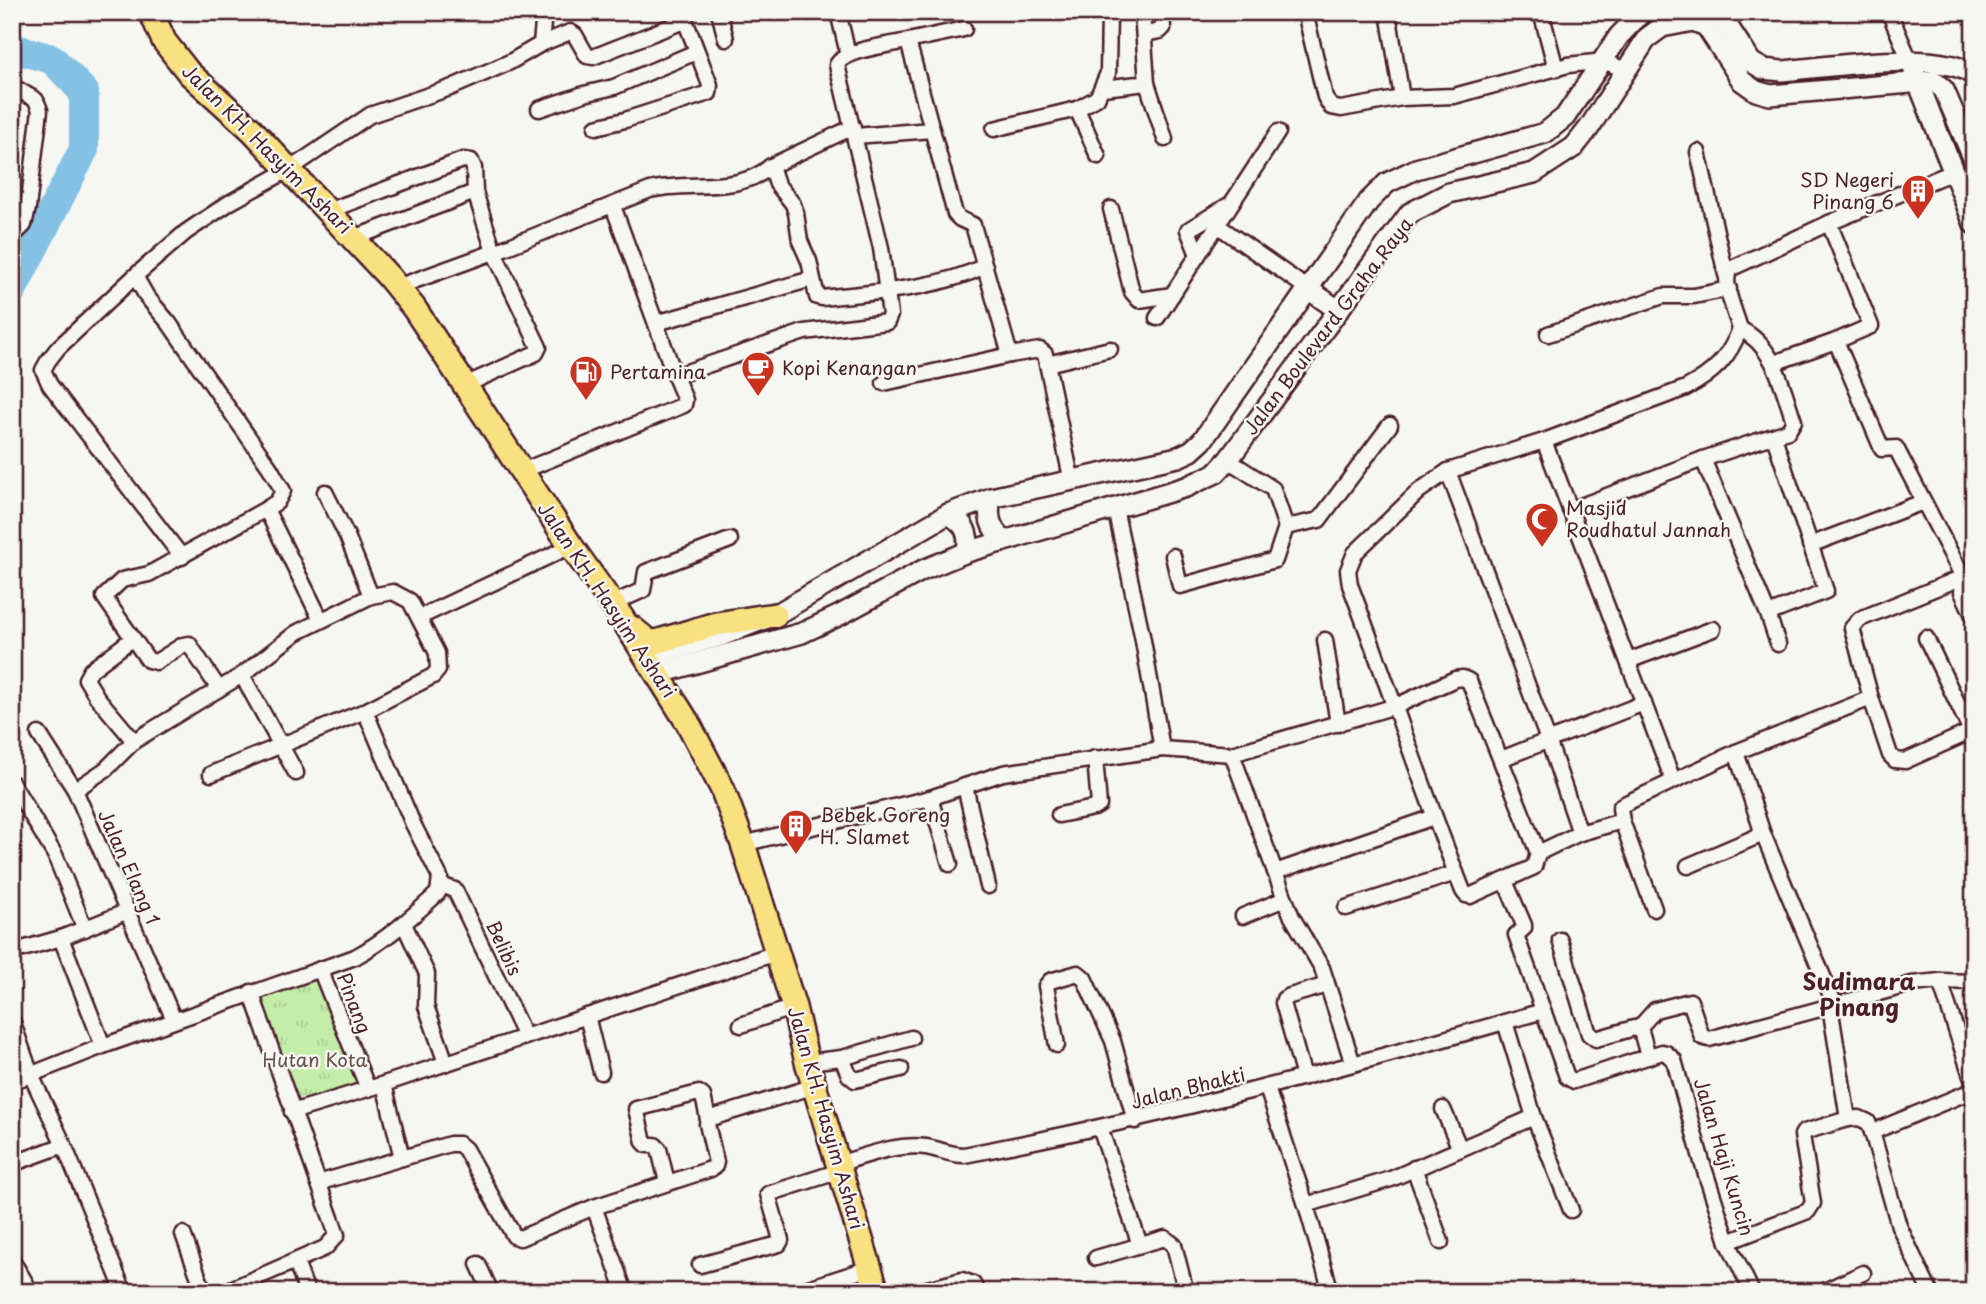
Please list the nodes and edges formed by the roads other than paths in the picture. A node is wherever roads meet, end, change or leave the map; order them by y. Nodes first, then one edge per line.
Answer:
1 (151, 12) edge
2 (544, 12) edge
3 (719, 12) edge
4 (838, 12) edge
5 (1109, 12) edge
6 (1142, 12) edge
7 (1162, 12) edge
8 (1305, 12) edge
9 (1388, 12) edge
10 (1541, 12) edge
11 (1642, 12) edge
12 (1719, 12) edge
13 (1889, 12) edge
14 (683, 17) edge
15 (964, 29) dead end
16 (1145, 34) junction
17 (726, 39) dead end
18 (908, 41) junction
19 (541, 44) junction
20 (696, 52) junction
21 (848, 54) junction
22 (1604, 61) junction
23 (1910, 61) junction
24 (1556, 69) junction
25 (1627, 71) junction
26 (1974, 76) edge
27 (1918, 81) junction
28 (1147, 83) junction
29 (12, 86) edge
30 (1103, 88) junction
31 (1402, 98) junction
32 (539, 109) dead end
33 (1077, 109) junction
34 (596, 127) dead end
35 (994, 129) dead end
36 (932, 130) junction
37 (854, 131) junction
38 (1278, 132) dead end
39 (1164, 139) dead end
40 (1698, 152) dead end
41 (1098, 156) dead end
42 (1974, 160) edge
43 (771, 166) junction
44 (289, 169) junction
45 (1953, 172) junction
46 (475, 192) junction
47 (1231, 203) junction
48 (613, 206) junction
49 (1111, 209) dead end
50 (328, 211) junction
51 (1829, 223) junction
52 (1974, 224) edge
53 (1217, 225) junction
54 (12, 237) edge
55 (354, 238) junction
56 (494, 252) junction
57 (1198, 255) junction
58 (985, 266) junction
59 (135, 276) junction
60 (812, 279) junction
61 (1728, 282) junction
62 (397, 287) junction
63 (1308, 289) junction
64 (887, 291) junction
65 (1172, 295) junction
66 (1338, 310) junction
67 (1157, 318) dead end
68 (656, 323) junction
69 (1740, 329) junction
70 (1548, 334) dead end
71 (1836, 341) junction
72 (1110, 349) dead end
73 (1010, 355) junction
74 (1774, 363) junction
75 (1046, 364) junction
76 (676, 376) junction
77 (884, 383) dead end
78 (465, 385) junction
79 (1390, 425) dead end
80 (1774, 437) junction
81 (1544, 440) junction
82 (1703, 459) junction
83 (1228, 460) junction
84 (522, 471) junction
85 (1448, 471) junction
86 (1072, 482) junction
87 (325, 492) dead end
88 (991, 498) junction
89 (1923, 502) junction
90 (1115, 508) junction
91 (266, 509) junction
92 (1570, 510) junction
93 (948, 514) junction
94 (1286, 527) junction
95 (730, 540) dead end
96 (1003, 540) junction
97 (1810, 545) junction
98 (571, 546) junction
99 (967, 552) junction
100 (1173, 556) dead end
101 (182, 557) junction
102 (1963, 577) junction
103 (371, 596) junction
104 (1969, 597) edge
105 (617, 611) junction
106 (1768, 614) junction
107 (775, 615) junction
108 (420, 617) junction
109 (1974, 617) edge
110 (321, 620) junction
111 (1713, 629) dead end
112 (1926, 638) dead end
113 (132, 639) junction
114 (1325, 640) dead end
115 (1778, 644) dead end
116 (1628, 662) junction
117 (652, 666) junction
118 (242, 675) junction
119 (219, 689) junction
120 (1871, 698) junction
121 (1644, 703) junction
122 (1396, 706) junction
123 (365, 711) junction
124 (1338, 724) junction
125 (1973, 730) edge
126 (39, 734) dead end
127 (1548, 740) junction
128 (134, 741) junction
129 (282, 745) junction
130 (1162, 749) junction
131 (1735, 752) junction
132 (1232, 754) junction
133 (1095, 758) junction
134 (1501, 759) junction
135 (296, 773) dead end
136 (211, 774) dead end
137 (1673, 780) junction
138 (12, 783) edge
139 (965, 786) junction
140 (75, 790) junction
141 (930, 798) junction
142 (1059, 815) dead end
143 (1434, 817) junction
144 (1622, 821) junction
145 (1580, 833) junction
146 (1763, 834) junction
147 (743, 844) junction
148 (1538, 853) junction
149 (950, 864) dead end
150 (1688, 866) dead end
151 (1275, 872) junction
152 (1456, 873) junction
153 (440, 881) junction
154 (1505, 881) junction
155 (988, 886) dead end
156 (1285, 899) junction
157 (1346, 908) dead end
158 (1654, 909) dead end
159 (128, 911) junction
160 (1243, 916) dead end
161 (404, 924) junction
162 (85, 929) junction
163 (61, 938) junction
164 (1560, 940) dead end
165 (12, 952) edge
166 (776, 953) junction
167 (320, 969) junction
168 (1940, 981) junction
169 (1974, 982) edge
170 (1327, 985) junction
171 (251, 992) junction
172 (1833, 1006) junction
173 (794, 1007) junction
174 (1543, 1011) junction
175 (587, 1016) junction
176 (12, 1020) edge
177 (174, 1020) junction
178 (1505, 1022) junction
179 (741, 1026) dead end
180 (1638, 1029) junction
181 (525, 1037) junction
182 (912, 1038) dead end
183 (1058, 1045) dead end
184 (103, 1046) junction
185 (1648, 1056) junction
186 (842, 1058) junction
187 (807, 1062) junction
188 (446, 1063) junction
189 (1353, 1064) junction
190 (901, 1069) dead end
191 (601, 1072) dead end
192 (31, 1075) junction
193 (1304, 1077) junction
194 (12, 1082) edge
195 (384, 1084) junction
196 (815, 1086) junction
197 (1267, 1088) junction
198 (1974, 1088) edge
199 (368, 1089) junction
200 (1443, 1109) dead end
201 (292, 1112) junction
202 (1534, 1117) junction
203 (708, 1119) junction
204 (1848, 1119) junction
205 (1135, 1121) junction
206 (1100, 1128) junction
207 (1872, 1132) junction
208 (64, 1145) junction
209 (1460, 1149) junction
210 (402, 1158) junction
211 (12, 1164) edge
212 (839, 1167) junction
213 (1414, 1168) junction
214 (667, 1182) junction
215 (318, 1183) junction
216 (1306, 1205) junction
217 (594, 1207) junction
218 (1571, 1209) dead end
219 (183, 1234) dead end
220 (1441, 1242) dead end
221 (1728, 1242) junction
222 (1140, 1245) junction
223 (1096, 1258) dead end
224 (12, 1260) edge
225 (296, 1262) junction
226 (478, 1264) dead end
227 (701, 1265) dead end
228 (870, 1268) junction
229 (1863, 1273) dead end
230 (31, 1292) edge
231 (124, 1292) edge
232 (204, 1292) edge
233 (224, 1292) edge
234 (307, 1292) edge
235 (491, 1292) edge
236 (625, 1292) edge
237 (796, 1292) edge
238 (877, 1292) edge
239 (916, 1292) edge
240 (977, 1292) edge
241 (1186, 1292) edge
242 (1331, 1292) edge
243 (1752, 1292) edge
244 (1822, 1292) edge
245 (1930, 1292) edge

1 - 44 main road, Jalan KH. Hasyim Ashari
2 - 19 street
3 - 17 street
4 - 21 street
5 - 30 street
6 - 16 street
7 - 16 street
8 - 31 street
9 - 31 street
10 - 24 street
11 - 22 main road, Jalan Boulevard Graha Raya
12 - 23 main road
13 - 23 street
14 - 19 street
14 - 20 street
15 - 18 street
16 - 28 street
18 - 21 street
18 - 36 street
19 - 44 street
20 - 32 street
20 - 34 street
21 - 37 street
22 - 24 street
22 - 25 street
22 - 63 main road, Jalan Boulevard Graha Raya
23 - 26 main road
23 - 27 main road
24 - 31 street
25 - 27 main road, Jalan Boulevard Graha Raya
25 - 66 main road, Jalan Boulevard Graha Raya
27 - 42 main road
27 - 45 main road
28 - 30 street
28 - 39 street
29 - 54 street
30 - 33 street
33 - 35 street
33 - 41 street
36 - 37 street
36 - 58 street
37 - 43 street
37 - 64 street
38 - 47 street
40 - 61 street
43 - 48 street
43 - 60 street
44 - 50 main road, Jalan KH. Hasyim Ashari
44 - 59 street
45 - 51 street
45 - 52 main road
46 - 50 street
46 - 55 street
46 - 56 street
47 - 53 street
47 - 57 street
48 - 56 street
48 - 68 street
49 - 65 street
50 - 55 main road, Jalan KH. Hasyim Ashari
51 - 61 street
51 - 71 street
53 - 57 street
53 - 63 street
55 - 62 main road, Jalan KH. Hasyim Ashari
56 - 62 street
56 - 78 street
57 - 65 street
58 - 64 street
58 - 73 street
59 - 91 street
59 - 101 street
60 - 64 street
60 - 68 street
61 - 69 street
61 - 70 street
62 - 78 main road, Jalan KH. Hasyim Ashari
63 - 66 main road
63 - 86 main road, Jalan Boulevard Graha Raya
64 - 76 street
65 - 67 street
66 - 83 main road, Jalan Boulevard Graha Raya
68 - 76 street
69 - 74 street
69 - 81 street
71 - 74 street
71 - 89 street
72 - 75 street
73 - 75 street
73 - 77 street
74 - 80 street
75 - 86 street
76 - 84 street
78 - 84 main road, Jalan KH. Hasyim Ashari
79 - 94 street
80 - 82 street
80 - 97 street
81 - 85 street
81 - 92 street
82 - 92 street
82 - 106 street
83 - 90 main road, Jalan Boulevard Graha Raya
83 - 94 street
84 - 98 main road, Jalan KH. Hasyim Ashari
85 - 122 street
85 - 127 street
86 - 88 main road, Jalan Boulevard Graha Raya
87 - 103 street
88 - 93 main road, Jalan Boulevard Graha Raya
88 - 96 main road
89 - 97 street
89 - 102 street
90 - 96 main road, Jalan Boulevard Graha Raya
90 - 130 street
91 - 101 street
91 - 110 street
92 - 116 street
93 - 99 main road
93 - 107 main road, Jalan Boulevard Graha Raya
94 - 100 street
95 - 105 street
96 - 99 main road, Jalan Boulevard Graha Raya
97 - 106 street
98 - 105 main road, Jalan KH. Hasyim Ashari
98 - 108 street
99 - 117 main road, Jalan Boulevard Graha Raya
101 - 113 street
102 - 104 street
102 - 120 street
103 - 108 street
103 - 110 street
104 - 109 street
105 - 107 main road
105 - 117 main road, Jalan KH. Hasyim Ashari
106 - 115 street
107 - 117 main road, Jalan Boulevard Graha Raya
108 - 123 street
110 - 118 street
111 - 116 street
112 - 125 street
113 - 119 street
113 - 128 street
114 - 124 street
116 - 121 street
117 - 147 main road, Jalan KH. Hasyim Ashari
118 - 119 street
118 - 129 street
119 - 128 street
120 - 125 street
120 - 131 street
121 - 127 street
121 - 137 street
122 - 124 street
122 - 134 street
122 - 143 street
123 - 129 street
123 - 153 street, Belibis
124 - 132 street
126 - 140 street, Jalan Elang 1
127 - 134 street
127 - 145 street
128 - 140 street
129 - 135 street
129 - 136 street
130 - 132 street
130 - 133 street
131 - 137 street
131 - 146 street
132 - 151 street
133 - 139 street
133 - 142 street
134 - 148 street
137 - 144 street
138 - 162 street
139 - 141 street
139 - 155 street
140 - 159 street, Jalan Elang 1
141 - 147 street
141 - 149 street
143 - 151 street
143 - 152 street
144 - 145 street
144 - 158 street
145 - 148 street
146 - 150 street
146 - 172 street
147 - 166 main road, Jalan KH. Hasyim Ashari
148 - 154 street
151 - 156 street
152 - 154 street
152 - 157 street
153 - 161 street
153 - 181 street, Belibis
154 - 174 street
156 - 160 street
156 - 170 street
159 - 162 street
159 - 177 street, Jalan Elang 1
161 - 167 street
161 - 188 street
162 - 163 street
163 - 165 street
163 - 184 street
164 - 180 street
166 - 173 main road, Jalan KH. Hasyim Ashari
166 - 175 street
167 - 171 street
167 - 199 street, Pinang
168 - 169 street
168 - 172 street
168 - 198 street
170 - 189 street
170 - 193 street
171 - 177 street
171 - 201 street
172 - 180 street
172 - 204 street
173 - 179 street
173 - 187 main road, Jalan KH. Hasyim Ashari
174 - 178 street, Jalan Bhakti
174 - 185 street
175 - 181 street
175 - 191 street
176 - 192 street
177 - 184 street
178 - 189 street, Jalan Bhakti
178 - 202 street
180 - 185 street
181 - 188 street
182 - 186 street
183 - 205 street
184 - 192 street
185 - 221 street, Jalan Haji Kuncin
186 - 187 street
186 - 190 street
187 - 196 main road, Jalan KH. Hasyim Ashari
188 - 195 street
189 - 193 street, Jalan Bhakti
192 - 194 street
192 - 208 street
193 - 197 street, Jalan Bhakti
195 - 199 street
195 - 210 street
196 - 203 street
196 - 212 main road, Jalan KH. Hasyim Ashari
197 - 205 street, Jalan Bhakti
197 - 216 street
198 - 207 street
199 - 201 street
200 - 209 street
201 - 215 street
202 - 209 street
202 - 218 street
203 - 214 street
203 - 214 street
204 - 207 street
204 - 221 street
205 - 206 street, Jalan Bhakti
206 - 212 street, Jalan Bhakti
206 - 222 street
207 - 245 street
208 - 211 street
208 - 231 street
209 - 213 street
210 - 215 street
210 - 217 street
212 - 227 street, Jalan Bhakti
212 - 228 main road, Jalan KH. Hasyim Ashari
213 - 216 street
213 - 220 street
214 - 217 street
215 - 225 street
216 - 242 street
217 - 236 street
219 - 232 street
221 - 243 street, Jalan Haji Kuncin
222 - 223 street
222 - 241 street
224 - 230 street
225 - 233 street
225 - 234 street
226 - 235 street
228 - 237 street
228 - 238 main road, Jalan KH. Hasyim Ashari
229 - 244 street
239 - 240 street

